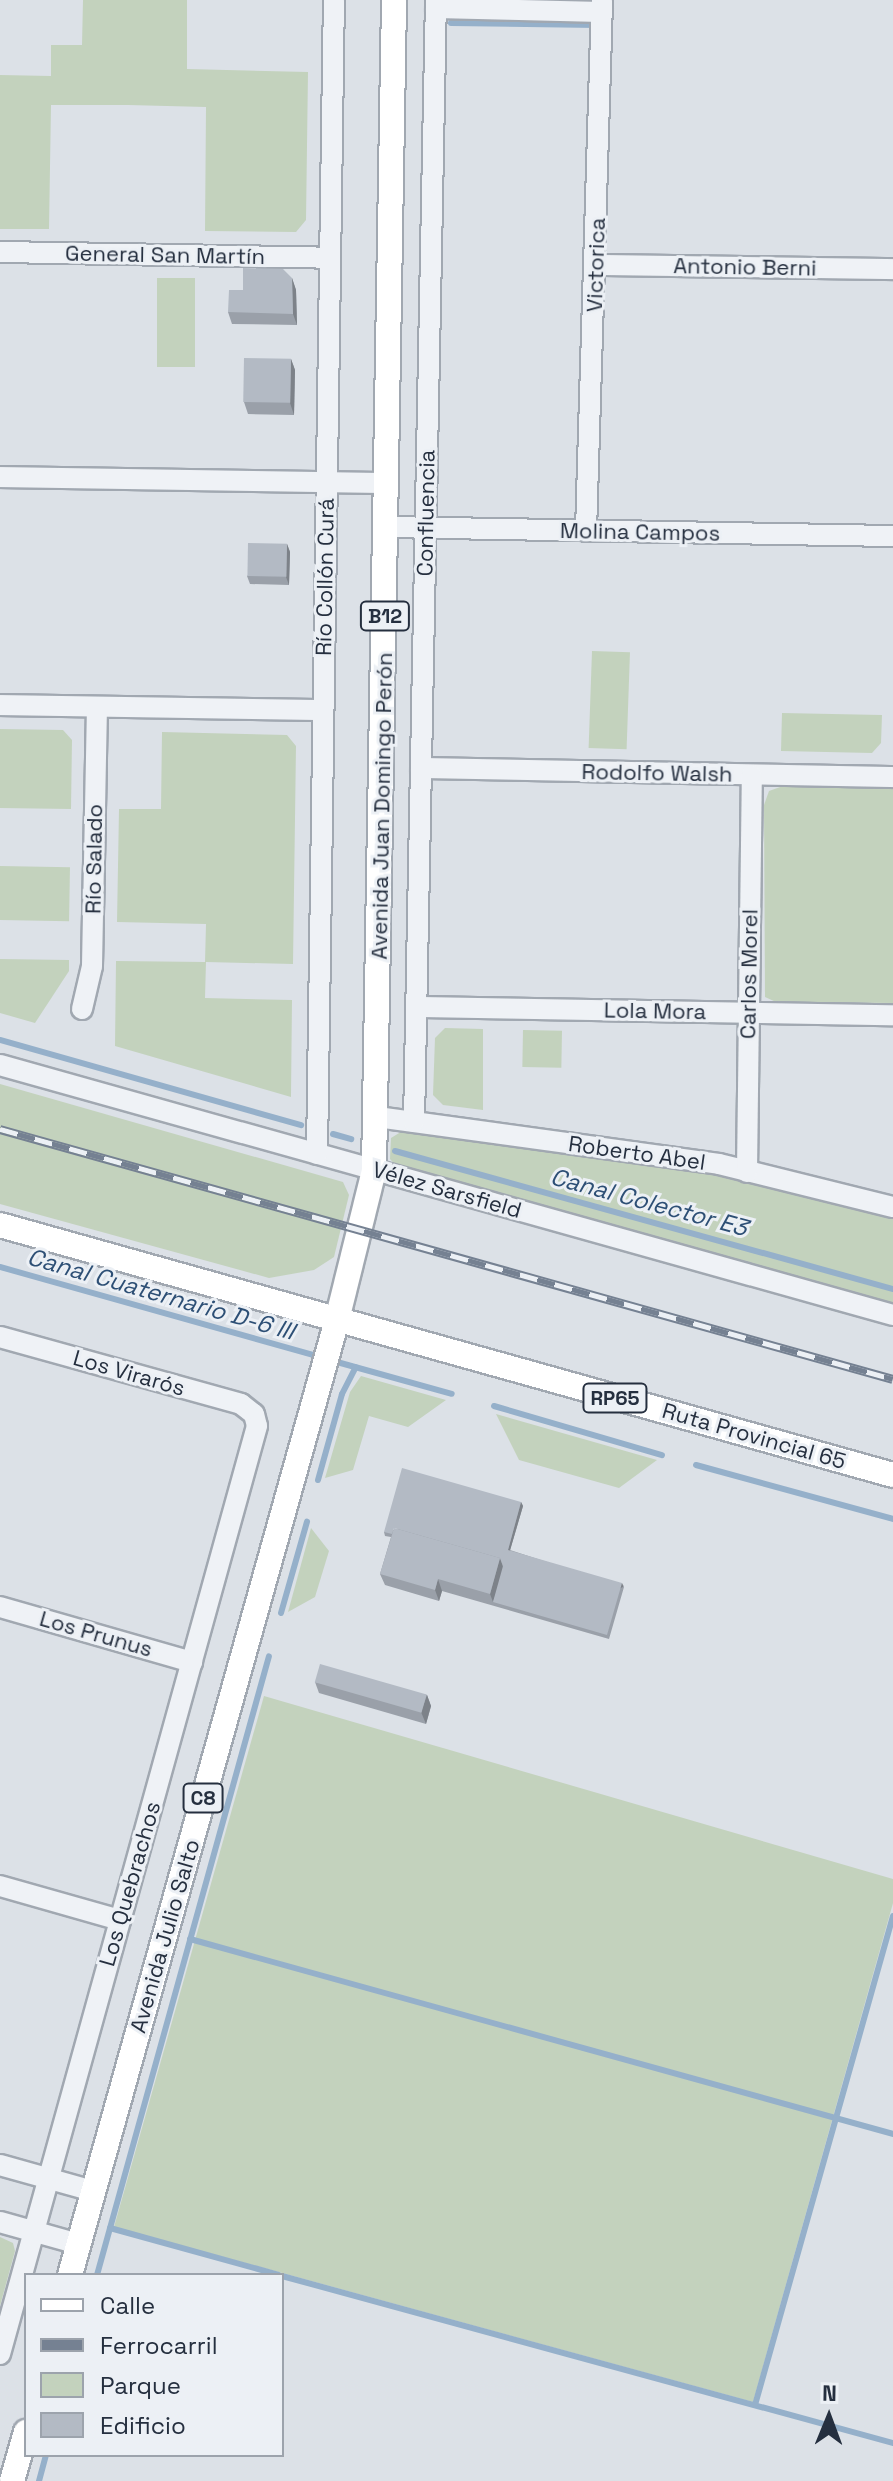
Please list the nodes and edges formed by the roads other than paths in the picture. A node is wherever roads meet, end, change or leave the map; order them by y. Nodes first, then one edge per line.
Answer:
1 (334, 0) edge
2 (394, 0) edge
3 (436, 4) edge
4 (602, 6) edge
5 (0, 252) edge
6 (330, 258) junction
7 (596, 265) junction
8 (893, 269) edge
9 (0, 477) edge
10 (326, 482) junction
11 (387, 483) junction
12 (386, 527) junction
13 (426, 528) junction
14 (586, 531) junction
15 (893, 536) edge
16 (0, 705) edge
17 (97, 707) junction
18 (322, 710) junction
19 (421, 768) junction
20 (752, 775) junction
21 (893, 777) edge
22 (417, 1007) junction
23 (82, 1009) dead end
24 (749, 1012) junction
25 (893, 1015) edge
26 (0, 1065) edge
27 (377, 1117) junction
28 (414, 1122) junction
29 (317, 1154) junction
30 (374, 1170) junction
31 (747, 1172) junction
32 (893, 1207) edge
33 (0, 1225) edge
34 (893, 1315) edge
35 (337, 1320) junction
36 (0, 1337) edge
37 (254, 1414) joint
38 (893, 1475) edge
39 (0, 1607) edge
40 (192, 1662) junction
41 (0, 1886) edge
42 (120, 1920) junction
43 (0, 2165) edge
44 (49, 2179) junction
45 (93, 2191) junction
46 (0, 2222) edge
47 (34, 2231) junction
48 (79, 2244) junction
49 (71, 2273) edge
50 (0, 2354) edge
51 (24, 2439) edge
52 (12, 2481) edge

1 - 6 street, Río Collón Curá
2 - 11 main road, Avenida Juan Domingo Perón / B12
3 - 4 street
3 - 13 street, Confluencia
4 - 7 street, Victorica
5 - 6 street, General San Martín
6 - 10 street, Río Collón Curá
7 - 8 street, Antonio Berni
7 - 14 street, Victorica
9 - 10 street
10 - 11 street
10 - 18 street, Río Collón Curá
11 - 12 main road, Avenida Juan Domingo Perón / B12
12 - 13 street, Molina Campos
12 - 27 main road, Avenida Juan Domingo Perón / B12
13 - 14 street, Molina Campos
13 - 19 street, Confluencia
14 - 15 street, Molina Campos
16 - 17 street
17 - 18 street
17 - 23 street, Río Salado
18 - 29 street, Río Collón Curá
19 - 20 street, Rodolfo Walsh
19 - 22 street, Confluencia
20 - 21 street, Rodolfo Walsh
20 - 24 street, Carlos Morel
22 - 24 street, Lola Mora
22 - 28 street, Confluencia
24 - 25 street, Lola Mora
24 - 31 street, Carlos Morel
26 - 29 street, Vélez Sarsfield
27 - 28 street, Roberto Abel
27 - 30 main road, Avenida Juan Domingo Perón / B12
28 - 31 street, Roberto Abel
29 - 30 street, Vélez Sarsfield
30 - 34 street, Vélez Sarsfield
30 - 35 main road, Avenida Juan Domingo Perón / B12
31 - 32 street, Roberto Abel
33 - 35 main road, RP65
35 - 38 main road, Ruta Provincial 65 / RP65
35 - 45 main road, Avenida Julio Salto / C8
36 - 37 street, Los Virarós
37 - 40 street, Los Quebrachos
39 - 40 street, Los Prunus
40 - 42 street, Los Quebrachos
41 - 42 street
42 - 44 street, Los Quebrachos
43 - 44 street
44 - 45 street
44 - 47 street, Los Quebrachos
45 - 48 main road, Avenida Julio Salto / C8
46 - 47 street
47 - 48 street
47 - 50 street, Los Quebrachos
48 - 49 main road, Avenida Julio Salto / C8
51 - 52 main road

